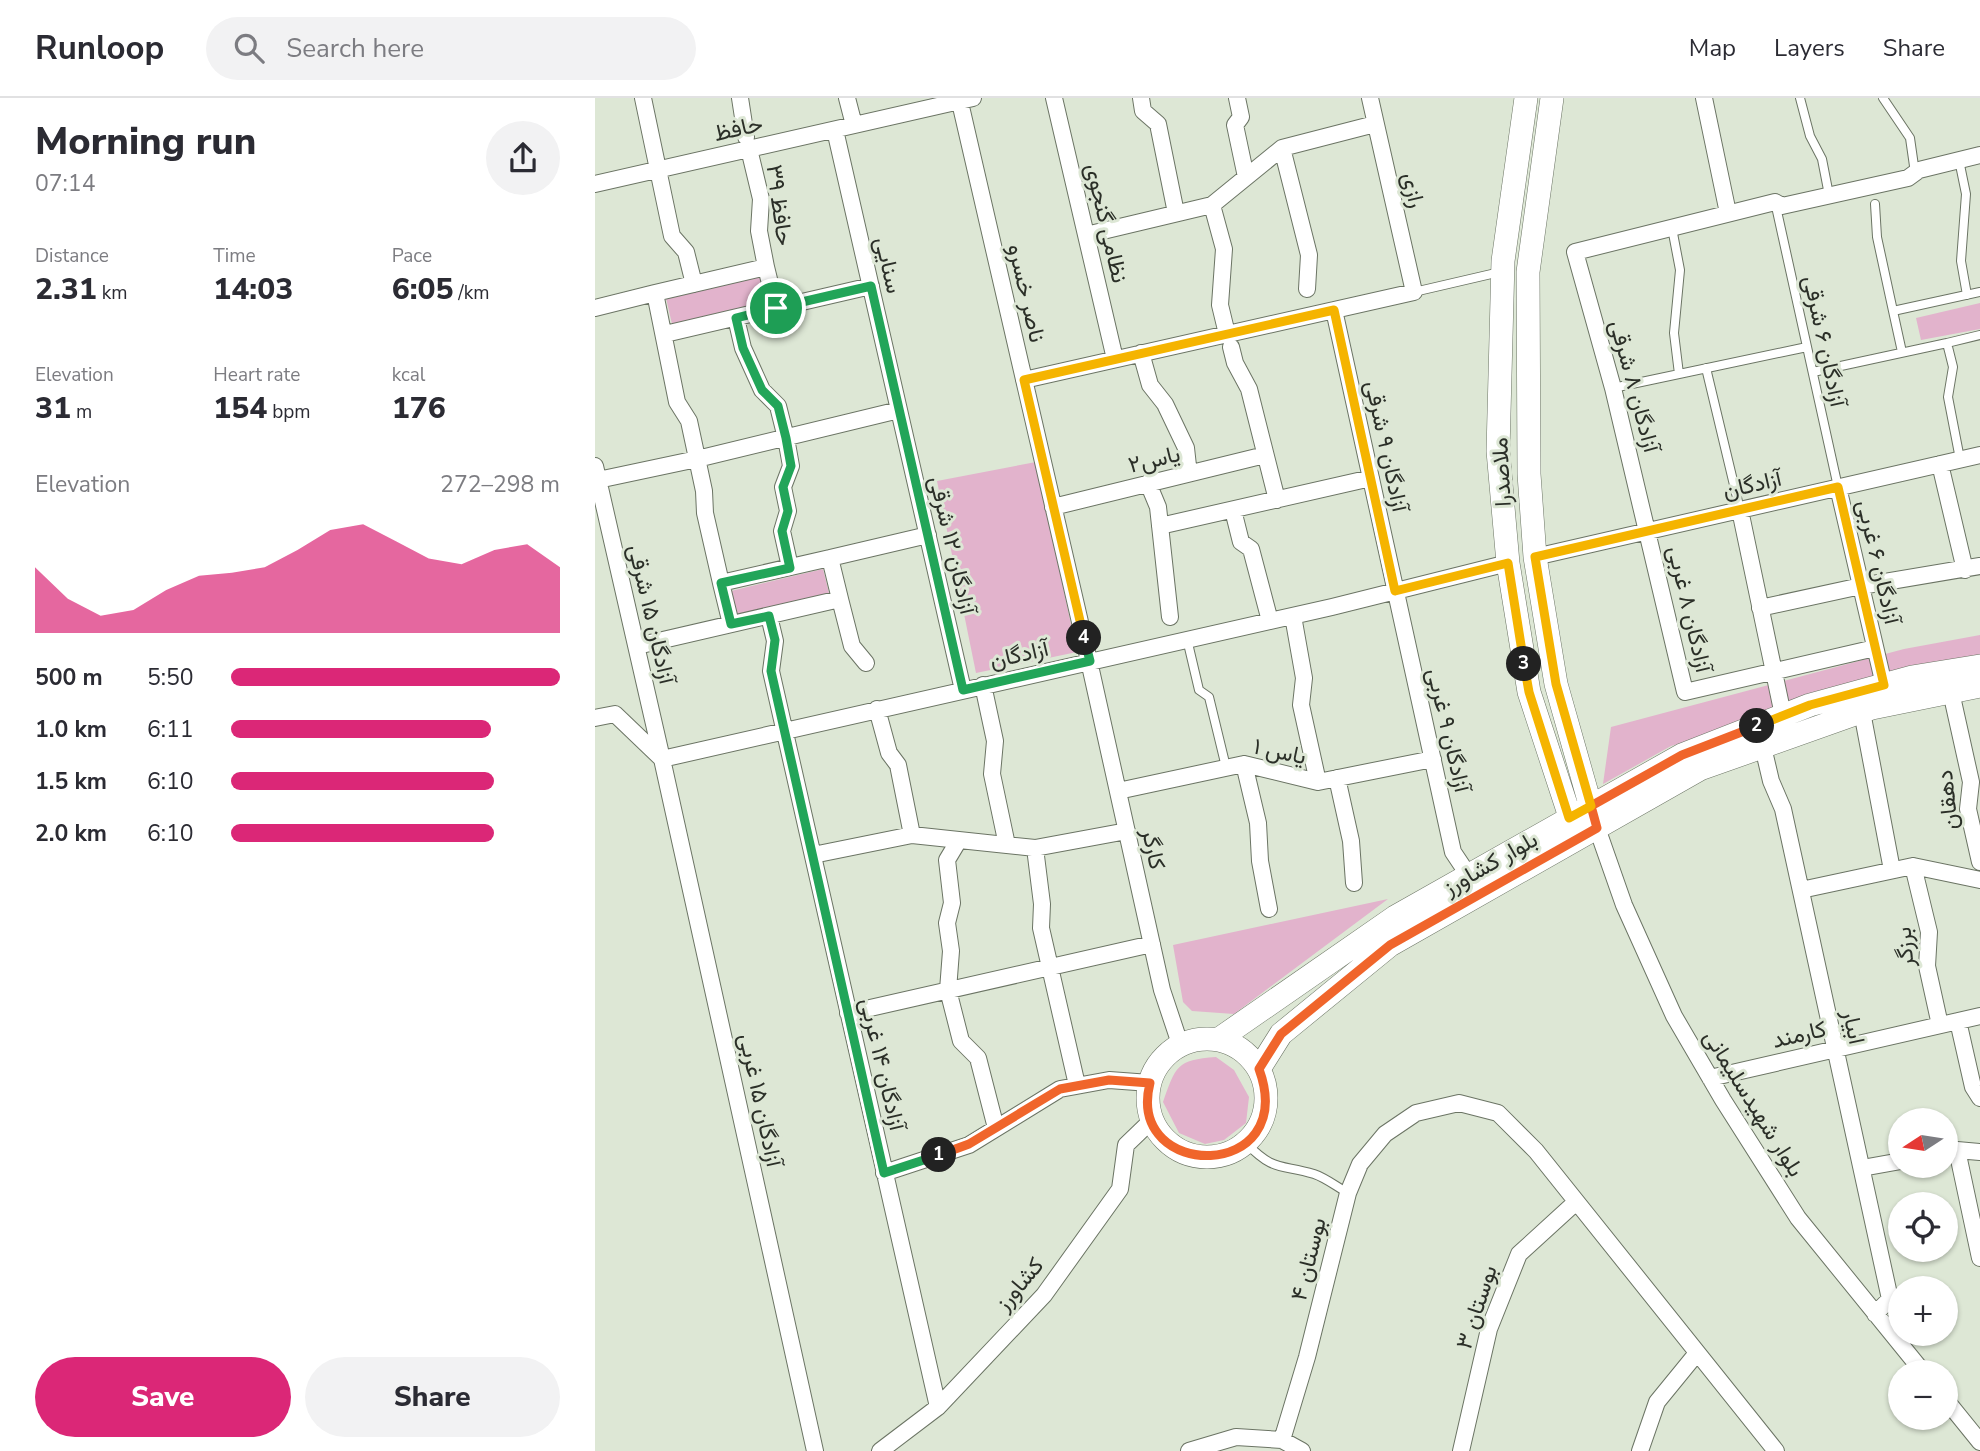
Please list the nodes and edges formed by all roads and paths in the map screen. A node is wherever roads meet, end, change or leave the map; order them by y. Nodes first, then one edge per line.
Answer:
1 (643, 98) edge
2 (740, 98) edge
3 (847, 98) edge
4 (1054, 98) edge
5 (1141, 98) edge
6 (1237, 98) edge
7 (1370, 98) edge
8 (1526, 98) edge
9 (1552, 98) edge
10 (1704, 98) edge
11 (1800, 98) edge
12 (1883, 98) edge
13 (964, 99) edge
14 (1375, 124) junction
15 (854, 125) junction
16 (835, 130) junction
17 (748, 143) junction
18 (1282, 148) junction
19 (1980, 155) edge
20 (1959, 160) junction
21 (658, 170) junction
22 (1915, 173) junction
23 (1246, 177) junction
24 (595, 184) edge
25 (1829, 195) junction
26 (1775, 202) junction
27 (1875, 204) dead end
28 (1212, 205) junction
29 (1728, 213) junction
30 (1176, 214) junction
31 (1671, 227) junction
32 (1086, 235) junction
33 (767, 267) junction
34 (1503, 271) junction
35 (694, 284) junction
36 (871, 286) junction
37 (1307, 289) dead end
38 (1414, 292) junction
39 (1980, 292) edge
40 (655, 293) junction
41 (1967, 295) junction
42 (595, 308) edge
43 (776, 308) junction
44 (1334, 310) junction
45 (1893, 311) junction
46 (736, 318) junction
47 (665, 334) junction
48 (1980, 335) edge
49 (1229, 340) junction
50 (1947, 343) junction
51 (1807, 346) junction
52 (1902, 352) junction
53 (1141, 353) junction
54 (1115, 359) junction
55 (1706, 368) junction
56 (1813, 372) junction
57 (1679, 374) junction
58 (1024, 380) junction
59 (1613, 388) junction
60 (899, 410) junction
61 (786, 438) junction
62 (1265, 454) junction
63 (1980, 455) edge
64 (697, 459) junction
65 (1960, 459) junction
66 (1940, 464) junction
67 (1188, 466) dead end
68 (597, 473) edge
69 (1371, 478) junction
70 (1148, 483) junction
71 (1838, 487) junction
72 (1277, 500) junction
73 (1053, 507) junction
74 (1233, 510) junction
75 (1740, 510) junction
76 (1160, 526) junction
77 (1649, 531) junction
78 (928, 535) junction
79 (1535, 557) junction
80 (830, 558) junction
81 (1508, 563) junction
82 (790, 568) junction
83 (1972, 568) edge
84 (721, 583) junction
85 (1861, 586) junction
86 (1395, 591) junction
87 (840, 599) junction
88 (1760, 608) junction
89 (1293, 615) junction
90 (769, 616) junction
91 (1170, 617) dead end
92 (1270, 621) junction
93 (731, 624) junction
94 (1187, 639) junction
95 (637, 646) junction
96 (1875, 648) junction
97 (1090, 661) junction
98 (866, 663) dead end
99 (1980, 666) edge
100 (1773, 672) junction
101 (982, 685) junction
102 (1884, 685) junction
103 (1980, 686) edge
104 (963, 690) junction
105 (1951, 692) junction
106 (877, 709) junction
107 (1861, 712) junction
108 (1783, 715) junction
109 (595, 718) edge
110 (784, 730) junction
111 (1763, 747) junction
112 (662, 759) junction
113 (1433, 760) junction
114 (1244, 764) junction
115 (1226, 767) junction
116 (1337, 778) junction
117 (1318, 782) junction
118 (1118, 791) junction
119 (1584, 822) junction
120 (1126, 831) junction
121 (912, 835) junction
122 (959, 840) junction
123 (1007, 845) junction
124 (1035, 848) junction
125 (813, 855) junction
126 (1980, 862) edge
127 (1913, 866) junction
128 (1892, 870) junction
129 (1469, 876) junction
130 (1980, 880) edge
131 (1354, 883) dead end
132 (1801, 890) junction
133 (1269, 909) dead end
134 (1151, 944) junction
135 (1050, 967) junction
136 (949, 990) junction
137 (848, 1013) junction
138 (1980, 1016) edge
139 (1958, 1021) junction
140 (1940, 1025) junction
141 (1219, 1039) junction
142 (1180, 1044) junction
143 (1836, 1049) junction
144 (1259, 1069) junction
145 (1710, 1078) junction
146 (1150, 1083) junction
147 (1077, 1085) junction
148 (1980, 1098) edge
149 (1152, 1120) junction
150 (996, 1128) junction
151 (1246, 1143) junction
152 (1958, 1151) edge
153 (1980, 1152) edge
154 (1888, 1163) edge
155 (1862, 1168) junction
156 (884, 1173) junction
157 (1958, 1174) edge
158 (1348, 1193) junction
159 (1576, 1202) junction
160 (1980, 1258) edge
161 (1875, 1314) junction
162 (1697, 1353) junction
163 (1913, 1360) edge
164 (938, 1407) junction
165 (1958, 1415) edge
166 (1282, 1440) junction
167 (1980, 1442) edge
168 (815, 1451) edge
169 (880, 1451) edge
170 (1189, 1451) edge
171 (1301, 1451) edge
172 (1461, 1451) edge
173 (1640, 1451) edge
174 (1776, 1451) edge

1 - 21 street
2 - 17 street, حافظ ۳۹
3 - 15 street
4 - 32 street, نظامی گنجوی
5 - 30 street
6 - 23 street
7 - 14 street, رازی
8 - 34 main road, ملاصدرا
9 - 79 main road, ملاصدرا
10 - 29 street
11 - 25 lane
12 - 22 lane
13 - 15 street, حافظ
13 - 58 street, ناصر خسرو
14 - 18 street
14 - 38 street, رازی
15 - 16 street, حافظ
16 - 17 street, حافظ
16 - 36 street, سنایی
17 - 21 street, حافظ
17 - 33 street, حافظ ۳۹
18 - 23 street
18 - 37 street
19 - 20 street
20 - 22 street
20 - 41 lane
21 - 24 street, حافظ
21 - 35 street
22 - 25 street
23 - 28 street
25 - 26 street
26 - 29 street
26 - 51 lane, آزادگان ۶ شرقی
27 - 45 lane
28 - 30 street
28 - 49 street
29 - 31 street
30 - 32 street
31 - 57 lane
31 - 59 street, آزادگان ۸ شرقی
32 - 54 street, نظامی گنجوی
33 - 35 street
33 - 43 street, حافظ ۳۹
34 - 38 lane
34 - 81 main road, ملاصدرا
35 - 40 street
36 - 43 street
36 - 60 street, سنایی
38 - 44 street
39 - 41 lane
40 - 42 street
40 - 47 street
41 - 45 lane
43 - 46 street
44 - 49 street
44 - 69 street, آزادگان ۹ شرقی
45 - 52 lane
46 - 47 street
46 - 61 street
47 - 64 street
48 - 50 lane
49 - 53 street
49 - 62 street
50 - 52 lane
50 - 65 lane
51 - 55 lane
51 - 56 lane, آزادگان ۶ شرقی
52 - 56 lane
53 - 54 street
53 - 67 street
54 - 58 street
55 - 57 lane
55 - 75 lane
56 - 71 lane, آزادگان ۶ شرقی
57 - 59 lane
58 - 73 street, ناصر خسرو
59 - 77 street, آزادگان ۸ شرقی
60 - 61 street
60 - 78 street, آزادگان ۱۲ شرقی
61 - 64 street
61 - 82 street
62 - 70 street, یاس۲
62 - 72 street
63 - 65 street, آزادگان
64 - 68 street
64 - 84 street
65 - 66 street, آزادگان
66 - 71 street, آزادگان
66 - 83 street
68 - 95 street, آزادگان ۱۵ شرقی
69 - 72 street
69 - 86 street, آزادگان ۹ شرقی
70 - 73 street, یاس۲
70 - 76 street
71 - 75 street, آزادگان
71 - 85 street, آزادگان ۶ غربی
72 - 74 street
73 - 97 street, ناصر خسرو
74 - 76 street
74 - 92 street
75 - 77 street, آزادگان
75 - 88 street
76 - 91 street
77 - 79 street, آزادگان
77 - 100 street, آزادگان ۸ غربی
78 - 80 street
78 - 104 street, آزادگان ۱۲ شرقی
79 - 119 main road, ملاصدرا
80 - 82 street
80 - 87 street
81 - 86 street, آزادگان
81 - 119 main road, ملاصدرا
82 - 84 street
83 - 85 street
84 - 93 street
85 - 88 street
85 - 96 street, آزادگان ۶ غربی
86 - 89 street, آزادگان
86 - 113 street, آزادگان ۹ غربی
87 - 90 street
87 - 98 street
88 - 100 street
89 - 92 street, آزادگان
89 - 117 street
90 - 93 street
90 - 110 street, آزادگان ۱۴ غربی
92 - 94 street, آزادگان
93 - 95 street
94 - 97 street, آزادگان
94 - 115 lane
95 - 112 street, آزادگان ۱۵ شرقی
96 - 100 street
96 - 102 street, آزادگان ۶ غربی
97 - 101 street, آزادگان
97 - 118 street, کارگر
99 - 102 main road, بلوار کشاورز
100 - 108 street
101 - 104 street, آزادگان
101 - 123 street
102 - 108 main road, بلوار کشاورز
103 - 105 main road, بلوار کشاورز
104 - 106 street, آزادگان
105 - 107 main road, بلوار کشاورز
105 - 126 street, دهقان
106 - 110 street, آزادگان
106 - 121 street
107 - 111 main road, بلوار کشاورز
107 - 128 street
108 - 119 main road, بلوار کشاورز
109 - 112 street
110 - 112 street, آزادگان
110 - 125 street, آزادگان ۱۴ غربی
111 - 119 main road, بلوار کشاورز
111 - 132 street, ابیار
112 - 168 street, آزادگان ۱۵ غربی
113 - 116 street, یاس ۱
113 - 129 street, آزادگان ۹ غربی
114 - 115 street, یاس ۱
114 - 117 street, یاس ۱
114 - 133 street
115 - 118 street, یاس ۱
116 - 117 street, یاس ۱
116 - 131 street
118 - 120 street, کارگر
119 - 129 main road, بلوار کشاورز
119 - 144 main road, بلوار کشاورز
119 - 145 street, بلوار شهیدسلیمانی
120 - 124 street
120 - 134 street, کارگر
121 - 122 street
121 - 125 street
122 - 123 street
122 - 136 street
123 - 124 street
124 - 135 street
125 - 137 street, آزادگان ۱۴ غربی
127 - 128 street
127 - 130 street
127 - 140 street, برزگر
128 - 132 street
129 - 141 main road, بلوار کشاورز
132 - 143 street, ابیار
134 - 135 street
134 - 142 street, کارگر
135 - 136 street
135 - 147 street
136 - 137 street
136 - 150 street
137 - 156 street, آزادگان ۱۴ غربی
138 - 139 street, کارمند
139 - 140 street, کارمند
139 - 148 street
140 - 143 street, کارمند
141 - 142 main road
141 - 144 main road
142 - 146 main road
143 - 145 street, کارمند
143 - 155 street, ابیار
144 - 151 main road
145 - 161 street, بلوار شهیدسلیمانی
146 - 147 street
146 - 149 main road
147 - 150 street
149 - 151 main road
149 - 164 street, کشاورز
150 - 156 street
151 - 158 lane
152 - 153 street
154 - 155 street
155 - 161 street, ابیار
156 - 164 street, آزادگان ۱۴ غربی
157 - 160 street
158 - 159 street, بوستان ۴
158 - 166 street, بوستان ۴
159 - 162 street
159 - 172 street, بوستان ۳
161 - 163 street, بلوار شهیدسلیمانی
162 - 173 street
162 - 174 street
164 - 169 street, کشاورز
165 - 167 street
166 - 170 street
166 - 171 street

